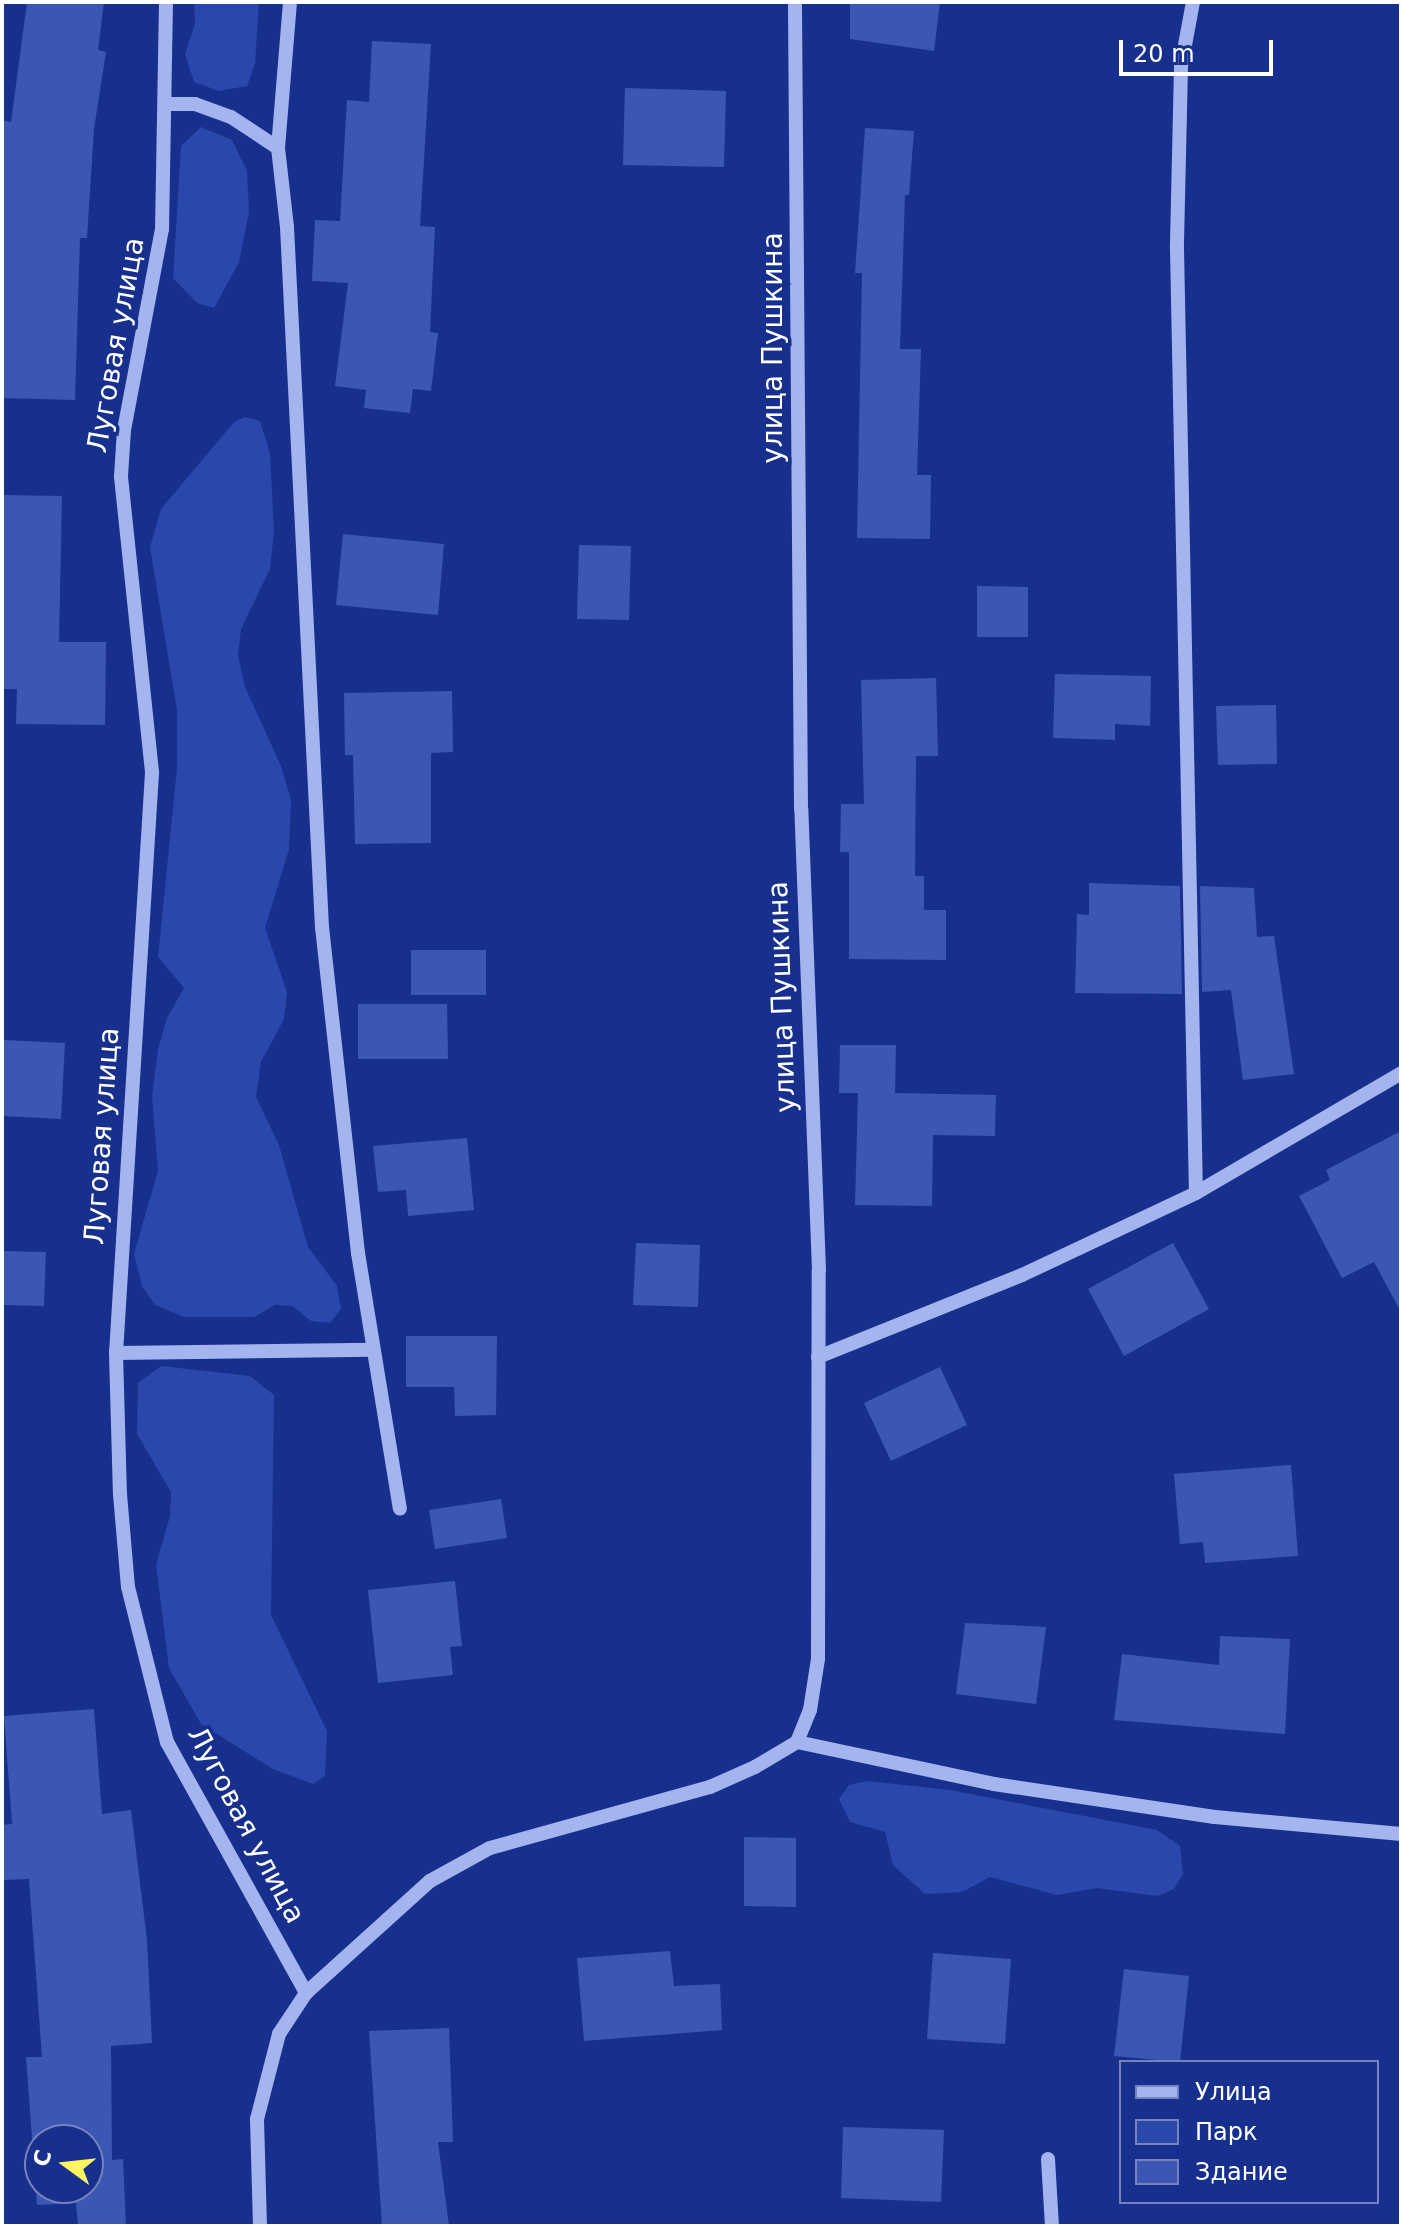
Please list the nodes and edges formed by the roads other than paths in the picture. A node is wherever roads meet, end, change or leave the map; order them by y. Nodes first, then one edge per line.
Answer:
1 (166, 2) edge
2 (290, 2) edge
3 (795, 2) edge
4 (1193, 2) edge
5 (166, 104) junction
6 (278, 148) junction
7 (1401, 1073) edge
8 (1196, 1193) junction
9 (372, 1350) junction
10 (116, 1353) junction
11 (818, 1357) junction
12 (400, 1509) dead end
13 (797, 1742) junction
14 (1401, 1834) edge
15 (306, 1993) junction
16 (1048, 2159) dead end
17 (260, 2226) edge
18 (1052, 2226) edge

1 - 5 street, Луговая улица
2 - 6 street
3 - 11 street, улица Пушкина
4 - 8 street
5 - 6 street
5 - 10 street, Луговая улица
6 - 9 street
7 - 8 street
8 - 11 street
9 - 10 street
9 - 12 street
10 - 15 street, Луговая улица
11 - 13 street, улица Пушкина
13 - 14 street
13 - 15 street
15 - 17 street
16 - 18 street

